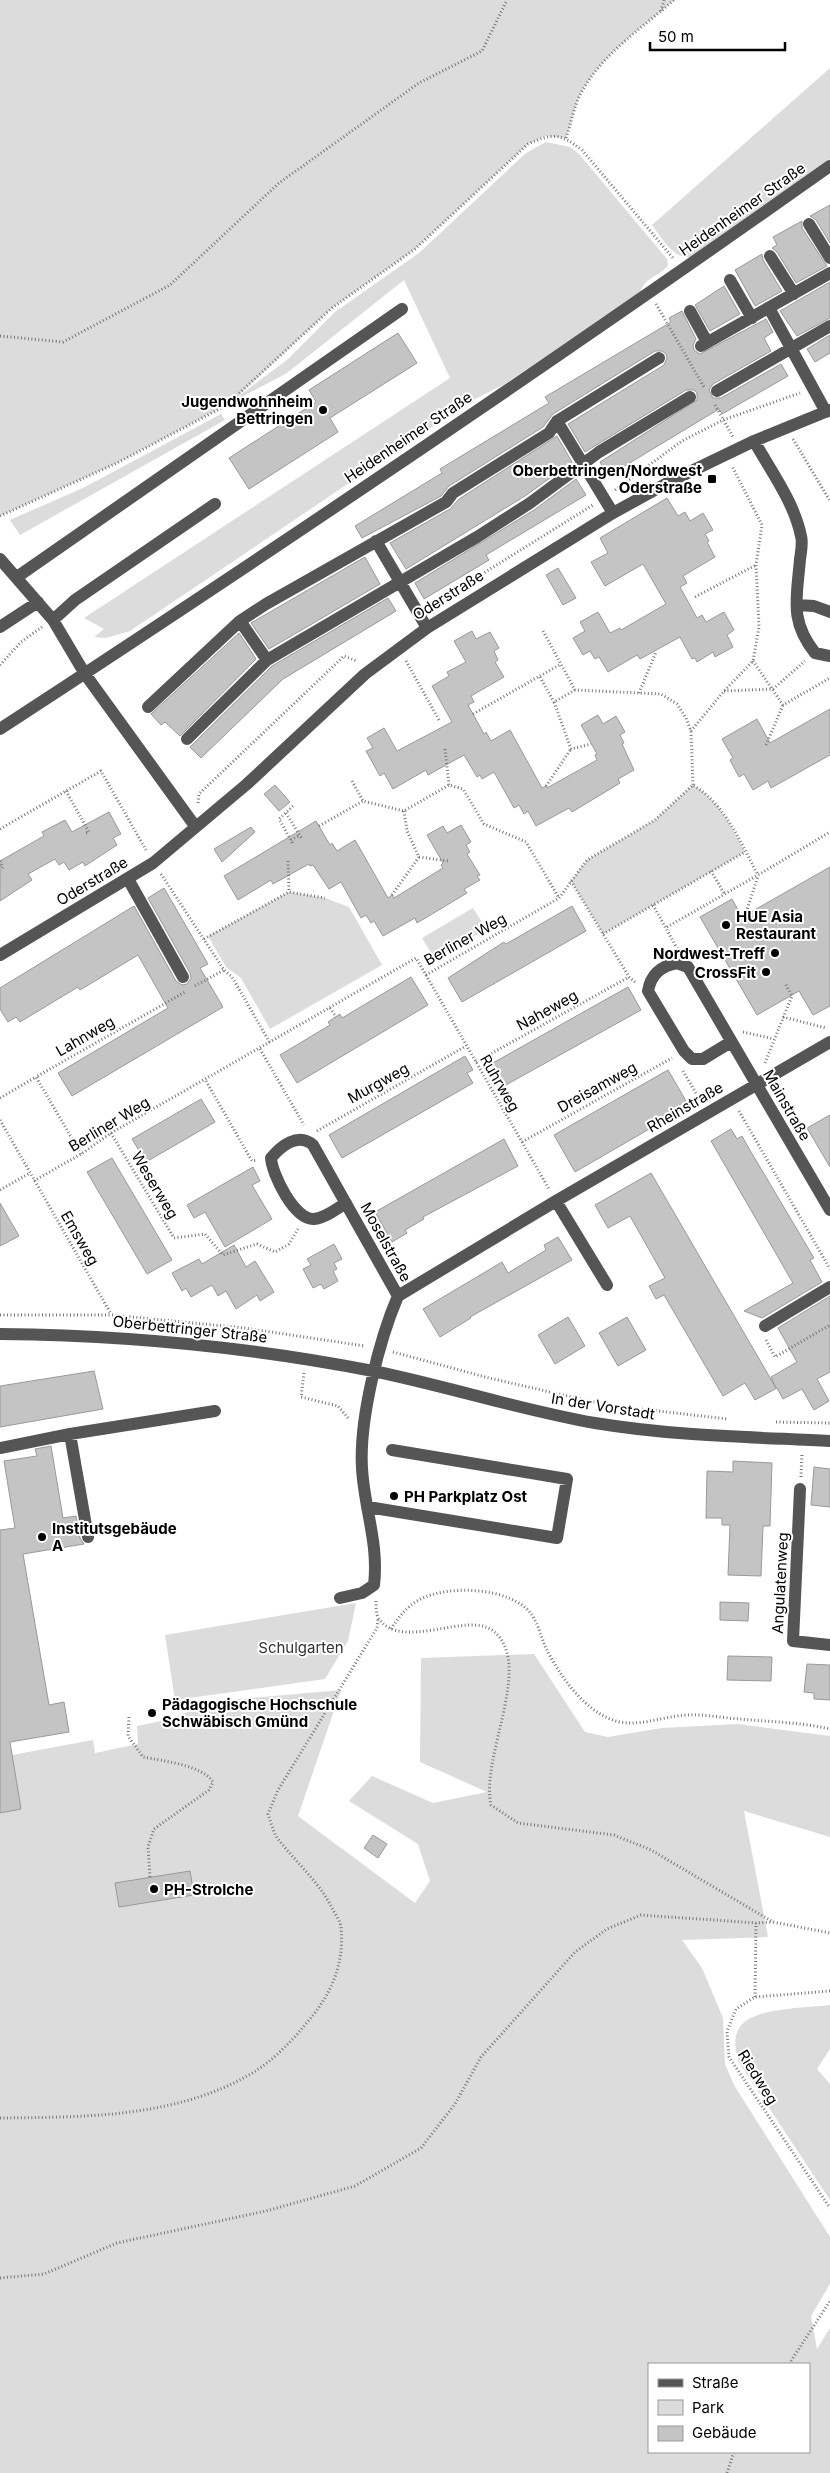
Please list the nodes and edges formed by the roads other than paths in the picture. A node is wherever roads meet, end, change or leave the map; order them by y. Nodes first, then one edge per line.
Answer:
1 (830, 166) edge
2 (809, 224) dead end
3 (770, 256) dead end
4 (830, 258) edge
5 (830, 273) edge
6 (730, 280) dead end
7 (794, 294) junction
8 (769, 308) junction
9 (402, 309) dead end
10 (690, 311) dead end
11 (752, 318) junction
12 (830, 326) edge
13 (791, 348) junction
14 (659, 358) dead end
15 (717, 390) dead end
16 (690, 397) dead end
17 (828, 411) edge
18 (557, 422) junction
19 (754, 441) junction
20 (582, 466) junction
21 (215, 504) dead end
22 (613, 513) junction
23 (376, 542) junction
24 (0, 559) edge
25 (9, 574) edge
26 (400, 581) junction
27 (38, 602) junction
28 (797, 606) junction
29 (830, 612) edge
30 (53, 620) junction
31 (240, 621) junction
32 (0, 627) edge
33 (427, 628) junction
34 (830, 656) edge
35 (267, 660) junction
36 (85, 674) junction
37 (148, 707) dead end
38 (0, 729) edge
39 (188, 739) dead end
40 (195, 826) junction
41 (128, 879) junction
42 (0, 955) edge
43 (183, 976) dead end
44 (731, 1042) junction
45 (830, 1042) edge
46 (756, 1084) junction
47 (556, 1201) junction
48 (346, 1203) junction
49 (830, 1210) edge
50 (607, 1285) dead end
51 (830, 1288) edge
52 (398, 1296) junction
53 (764, 1331) road end
54 (0, 1334) edge
55 (376, 1371) junction
56 (215, 1411) dead end
57 (70, 1434) junction
58 (830, 1441) edge
59 (0, 1448) edge
60 (392, 1450) dead end
61 (800, 1488) road end
62 (368, 1507) junction
63 (88, 1537) dead end
64 (340, 1598) dead end
65 (830, 1645) edge

1 - 36 street, Heidenheimer Straße
2 - 4 street
3 - 7 street
5 - 7 street
6 - 11 street
7 - 8 street
8 - 11 street
8 - 13 street
9 - 25 street
10 - 11 street
12 - 13 street
13 - 15 street
13 - 17 street
14 - 18 street
16 - 20 street
17 - 19 street, Oderstraße
18 - 20 street
18 - 23 street
19 - 22 street, Oderstraße
19 - 28 street
20 - 22 street
20 - 26 street
21 - 30 street
22 - 33 street, Oderstraße
23 - 26 street
23 - 31 street
24 - 25 street
25 - 27 street
26 - 33 street
26 - 35 street
27 - 30 street
27 - 32 street
28 - 29 street
28 - 34 street
30 - 36 street
31 - 35 street
31 - 37 street
33 - 40 street, Oderstraße
35 - 39 street
36 - 38 street, Heidenheimer Straße
36 - 40 street
40 - 41 street, Oderstraße
41 - 42 street, Oderstraße
41 - 43 street
44 - 44 street, Mainstraße
44 - 46 street, Mainstraße
45 - 46 street, Rheinstraße
46 - 47 street, Rheinstraße
46 - 49 street, Mainstraße
47 - 50 street
47 - 52 street, Rheinstraße
48 - 48 street, Moselstraße
48 - 52 street, Moselstraße
51 - 53 street
52 - 55 street
54 - 55 street, Oberbettringer Straße
55 - 58 street, In der Vorstadt
55 - 62 street
56 - 57 street
57 - 59 street
57 - 63 street
60 - 62 street
61 - 65 street, Angulatenweg
62 - 64 street

